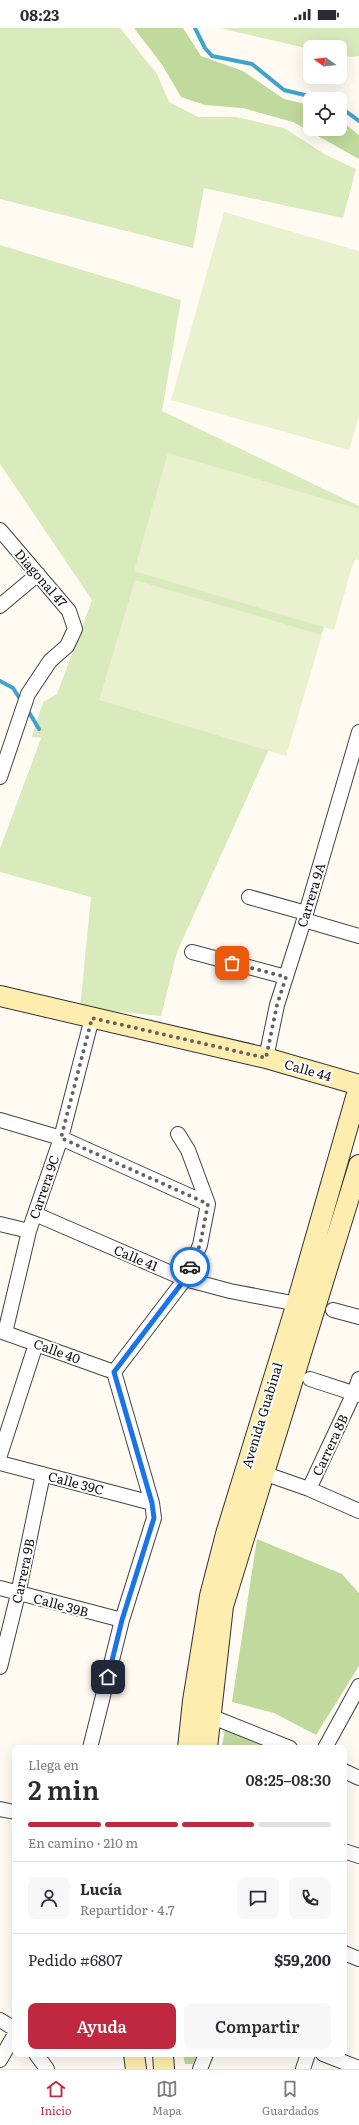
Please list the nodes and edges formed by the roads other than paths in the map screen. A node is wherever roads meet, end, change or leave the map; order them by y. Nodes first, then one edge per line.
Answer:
1 (0, 530) edge
2 (38, 574) junction
3 (0, 606) edge
4 (359, 732) edge
5 (2, 762) edge
6 (0, 777) edge
7 (249, 897) dead end
8 (305, 916) junction
9 (359, 936) edge
10 (192, 952) dead end
11 (286, 977) junction
12 (0, 996) edge
13 (101, 1020) junction
14 (266, 1058) junction
15 (359, 1086) edge
16 (0, 1120) edge
17 (178, 1134) dead end
18 (61, 1138) junction
19 (359, 1165) edge
20 (208, 1204) junction
21 (35, 1214) junction
22 (0, 1224) edge
23 (29, 1231) junction
24 (185, 1279) junction
25 (287, 1302) dead end
26 (333, 1310) dead end
27 (359, 1317) edge
28 (3, 1332) edge
29 (36, 1344) junction
30 (114, 1372) junction
31 (310, 1379) dead end
32 (359, 1379) edge
33 (357, 1394) edge
34 (0, 1455) edge
35 (0, 1463) edge
36 (263, 1473) junction
37 (43, 1474) junction
38 (309, 1489) junction
39 (152, 1503) junction
40 (359, 1511) edge
41 (0, 1588) edge
42 (18, 1594) junction
43 (122, 1620) junction
44 (0, 1667) edge
45 (359, 1686) edge
46 (210, 1716) junction
47 (91, 1745) edge
48 (188, 1745) edge
49 (207, 1745) edge
50 (282, 1745) edge
51 (327, 1745) edge
52 (347, 1772) edge
53 (359, 1778) edge
54 (0, 1808) edge
55 (12, 1811) edge
56 (347, 1852) edge
57 (359, 1856) edge
58 (347, 1955) edge
59 (359, 1959) edge
60 (0, 2020) edge
61 (12, 2027) edge
62 (12, 2039) edge
63 (38, 2057) edge
64 (134, 2057) edge
65 (163, 2057) edge
66 (205, 2057) edge
67 (307, 2057) edge
68 (332, 2057) edge
69 (0, 2060) edge
70 (359, 2068) edge
71 (47, 2069) edge
72 (136, 2069) edge
73 (164, 2069) edge
74 (200, 2069) edge
75 (303, 2069) edge

1 - 2 street, Diagonal 47
2 - 3 street
2 - 5 street, Diagonal 47
4 - 8 street, Carrera 9A
5 - 6 street
7 - 8 street
8 - 9 street
8 - 11 street, Carrera 9A
10 - 11 street
11 - 14 street, Carrera 9A
12 - 13 main road, Calle 44
13 - 14 main road, Calle 44
13 - 18 street, Carrera 9C
14 - 15 main road, Calle 44
15 - 48 main road, Avenida Guabinal
16 - 18 street
17 - 20 street
18 - 20 street
18 - 21 street, Carrera 9C
19 - 36 main road, Avenida Guabinal
20 - 24 street
21 - 23 street, Carrera 9C
21 - 24 street, Calle 41
22 - 23 street
23 - 28 street, Carrera 9C
24 - 25 street, Calle 41
24 - 30 street
26 - 27 street
28 - 29 street, Calle 40
29 - 30 street, Calle 40
29 - 34 street
30 - 39 street
31 - 33 street
32 - 33 street, Carrera 8B
33 - 38 street, Carrera 8B
35 - 37 street, Calle 39C
36 - 38 street
36 - 46 main road, Avenida Guabinal
37 - 39 street, Calle 39C
37 - 42 street, Carrera 9B
38 - 40 street
39 - 43 street
41 - 42 street, Calle 39B
42 - 43 street, Calle 39B
42 - 44 street, Carrera 9B
43 - 47 street
45 - 51 street
46 - 49 main road, Avenida Guabinal
46 - 50 street
52 - 53 street
54 - 55 street
56 - 57 street
58 - 59 street
60 - 61 street
62 - 69 street
63 - 71 street
64 - 72 main road
65 - 73 main road
66 - 74 street
67 - 75 street
68 - 70 street

